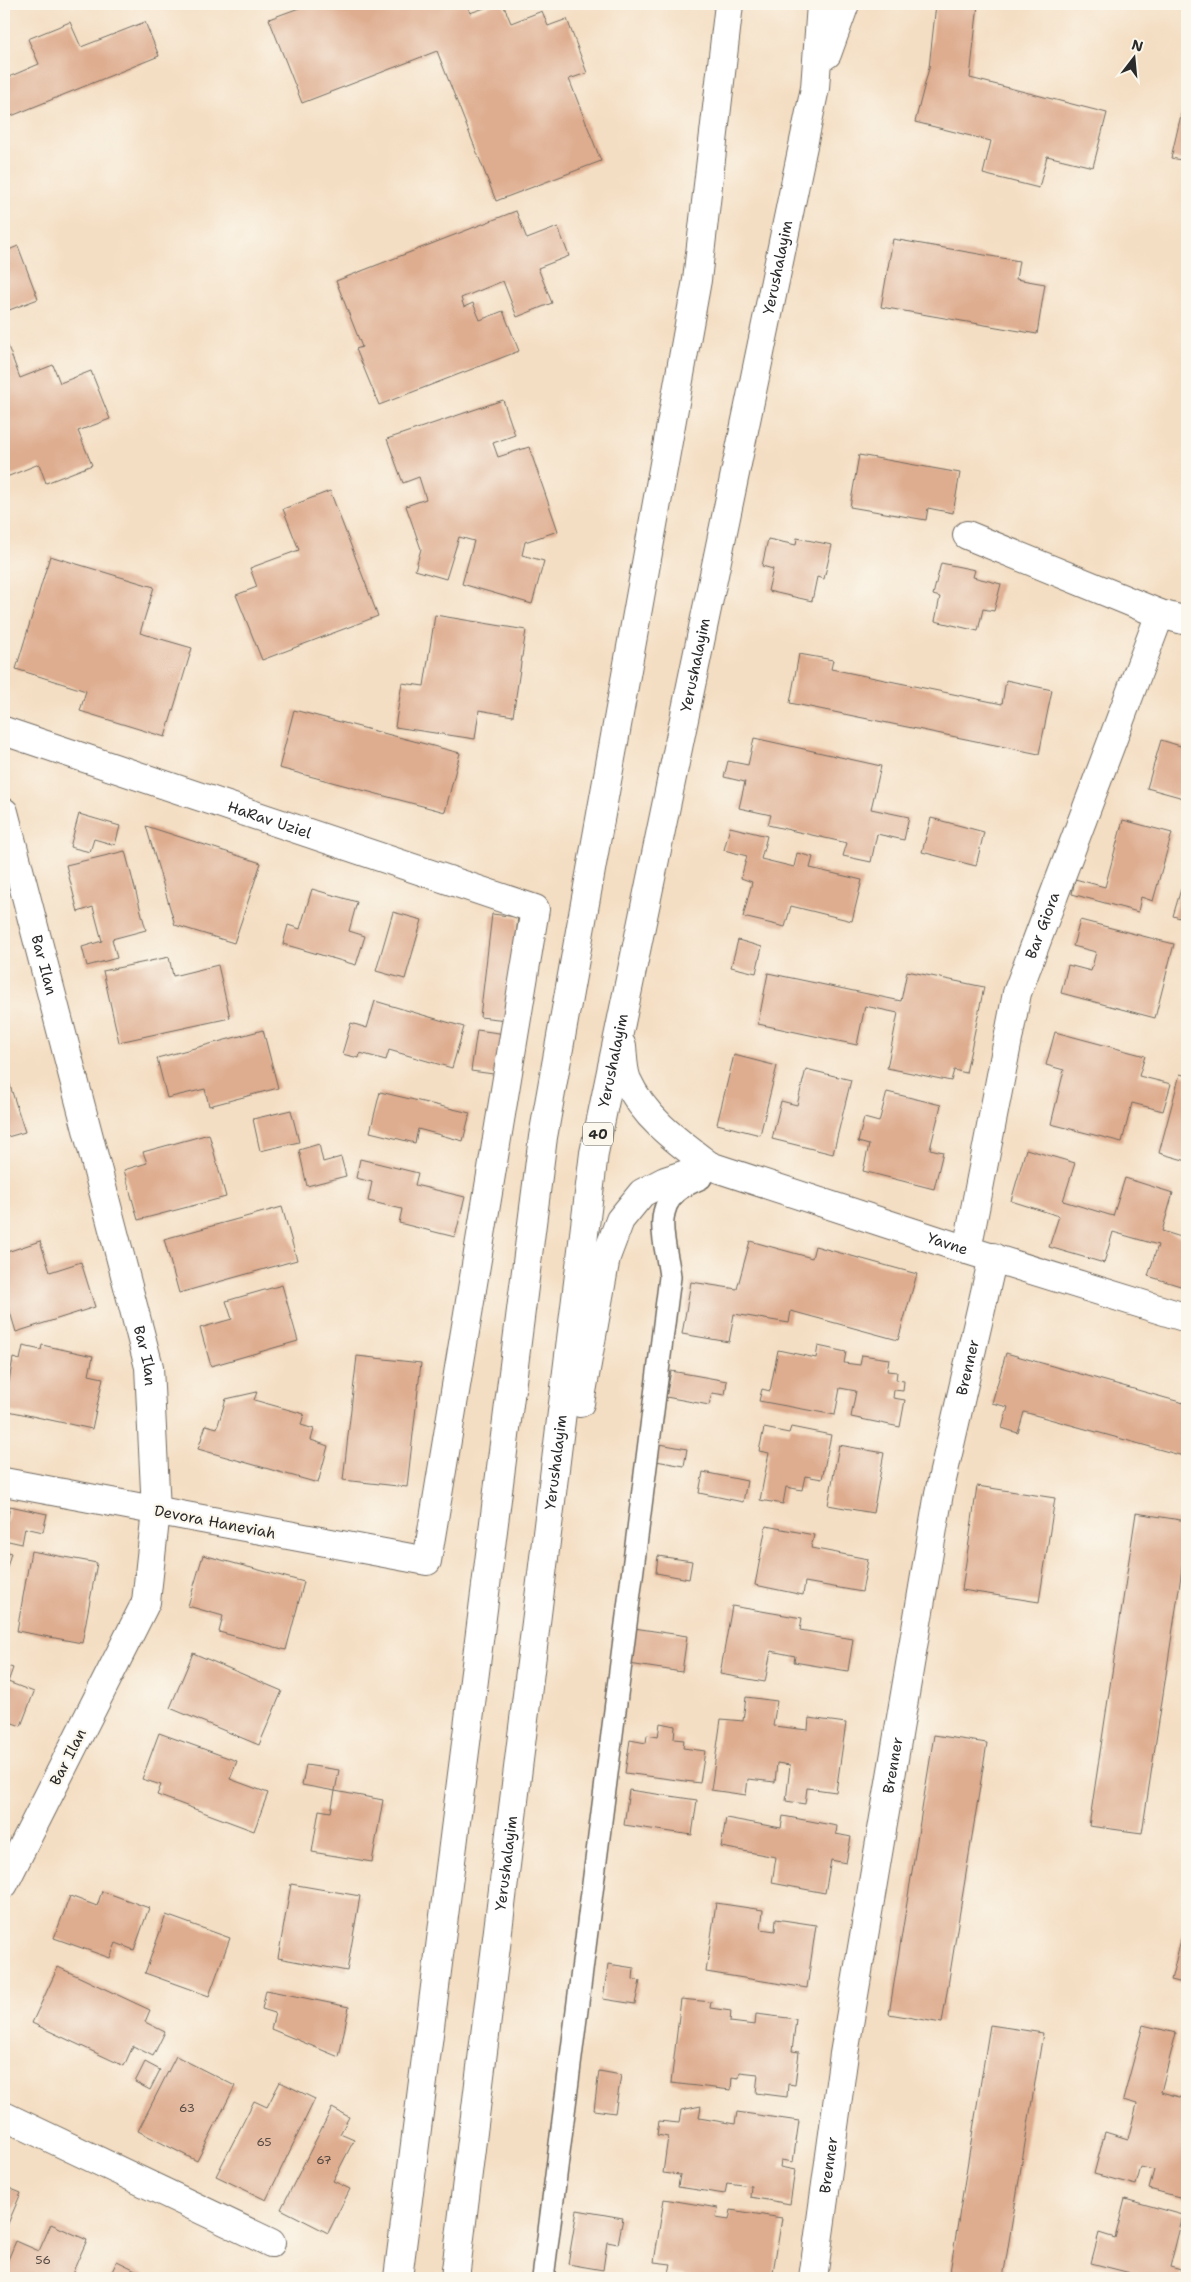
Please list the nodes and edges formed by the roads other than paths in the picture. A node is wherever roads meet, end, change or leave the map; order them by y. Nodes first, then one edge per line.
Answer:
1 (729, 4) edge
2 (821, 4) edge
3 (845, 4) edge
4 (815, 88) junction
5 (968, 535) dead end
6 (1160, 614) junction
7 (1187, 620) edge
8 (4, 731) edge
9 (4, 812) edge
10 (620, 1029) junction
11 (714, 1168) junction
12 (967, 1250) junction
13 (994, 1257) junction
14 (1187, 1318) edge
15 (4, 1482) edge
16 (156, 1511) junction
17 (427, 1561) joint
18 (524, 1717) junction
19 (4, 1884) edge
20 (4, 2116) edge
21 (271, 2243) dead end
22 (398, 2278) edge
23 (455, 2278) edge
24 (544, 2278) edge
25 (813, 2278) edge

1 - 22 main road
2 - 4 main road, Yerushalayim / 40
3 - 4 main road
4 - 10 main road, Yerushalayim / 40
5 - 6 main road
6 - 7 main road
6 - 12 main road, Bar Giora
8 - 17 main road, HaRav Uziel
9 - 16 main road, Bar Ilan
10 - 11 main road
10 - 18 main road, Yerushalayim / 40
11 - 12 main road, Yavne
11 - 18 main road
11 - 24 lane
12 - 13 main road, Yavne
13 - 14 main road, Yavne
13 - 25 main road, Brenner
15 - 16 main road, Devora Haneviah
16 - 17 main road, Devora Haneviah
16 - 19 main road, Bar Ilan
18 - 23 main road, Yerushalayim / 40
20 - 21 main road

